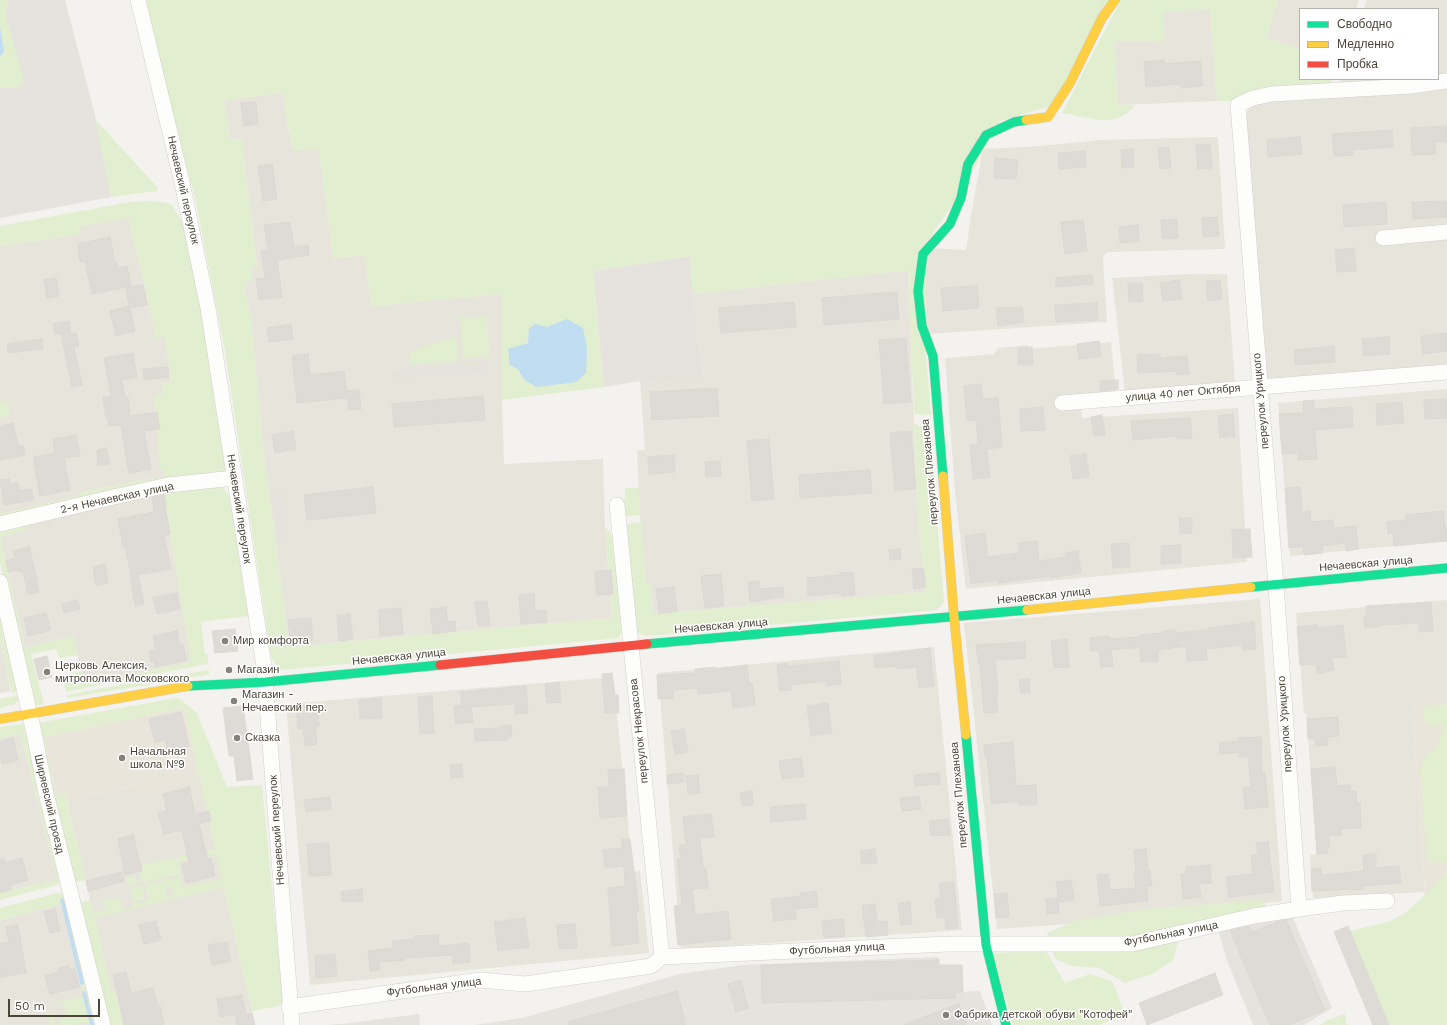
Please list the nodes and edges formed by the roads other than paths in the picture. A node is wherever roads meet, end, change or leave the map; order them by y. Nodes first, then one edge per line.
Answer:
1 (138, 0) edge
2 (1115, 0) edge
3 (1447, 81) edge
4 (1447, 232) edge
5 (1383, 238) dead end
6 (1447, 372) edge
7 (1260, 386) junction
8 (1062, 403) dead end
9 (234, 478) junction
10 (617, 505) dead end
11 (0, 524) edge
12 (1447, 568) edge
13 (0, 582) edge
14 (1276, 585) junction
15 (954, 617) junction
16 (630, 646) junction
17 (266, 682) junction
18 (29, 714) junction
19 (0, 719) edge
20 (1386, 900) dead end
21 (1299, 909) junction
22 (986, 945) junction
23 (662, 957) junction
24 (290, 1007) junction
25 (103, 1025) edge
26 (292, 1025) edge
27 (1006, 1025) edge

1 - 9 street, Нечаевский переулок
2 - 15 street, переулок Плеханова
3 - 7 street, переулок Урицкого
4 - 5 street
6 - 7 street, улица 40 лет Октября
7 - 8 street, улица 40 лет Октября
7 - 14 street, переулок Урицкого
9 - 11 street, 2-я Нечаевская улица
9 - 17 street, Нечаевский переулок
10 - 16 street, переулок Некрасова
12 - 14 street, Нечаевская улица
13 - 18 street, Ширяевский проезд
14 - 15 street, Нечаевская улица
14 - 21 street, переулок Урицкого
15 - 16 street, Нечаевская улица
15 - 22 street, переулок Плеханова
16 - 17 street, Нечаевская улица
16 - 23 street, переулок Некрасова
17 - 18 street, Нечаевская улица
17 - 24 street, Нечаевский переулок
18 - 19 street, Нечаевская улица
18 - 25 street, Ширяевский проезд
20 - 21 street, Футбольная улица
21 - 22 street, Футбольная улица
22 - 23 street, Футбольная улица
22 - 27 street, переулок Плеханова
23 - 24 street, Футбольная улица
24 - 26 street, Нечаевский переулок

